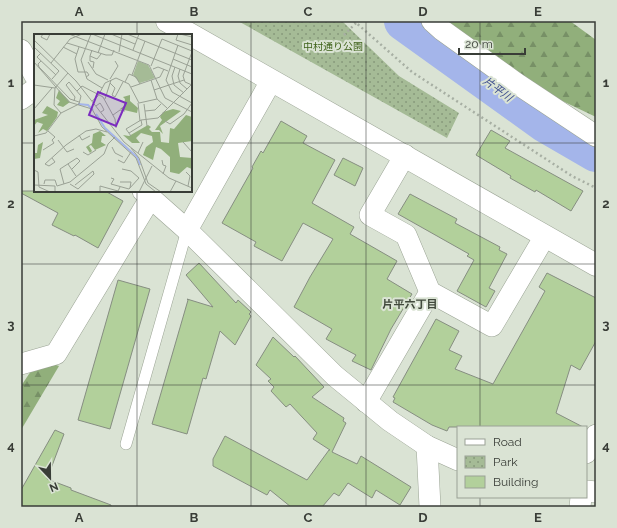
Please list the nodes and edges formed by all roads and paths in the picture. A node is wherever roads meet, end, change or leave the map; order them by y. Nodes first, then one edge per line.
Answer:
1 (167, 21) edge
2 (432, 21) edge
3 (355, 22) edge
4 (190, 34) edge
5 (192, 35) edge
6 (344, 35) dead end
7 (21, 50) edge
8 (34, 74) edge
9 (272, 81) junction
10 (34, 90) edge
11 (21, 99) edge
12 (596, 136) edge
13 (405, 155) junction
14 (596, 188) edge
15 (147, 194) edge
16 (187, 230) junction
17 (545, 236) junction
18 (596, 265) edge
19 (430, 292) junction
20 (21, 364) edge
21 (366, 402) junction
22 (596, 435) edge
23 (126, 444) dead end
24 (428, 446) junction
25 (587, 451) edge
26 (457, 460) edge
27 (430, 507) edge

1 - 4 main road
2 - 12 street
3 - 6 path
3 - 14 path
5 - 9 main road
7 - 8 street
9 - 13 main road
9 - 16 street
10 - 11 street
13 - 17 main road
13 - 19 street
15 - 16 street
15 - 20 street
16 - 21 street
16 - 23 lane
17 - 18 main road
17 - 19 street
19 - 21 street
21 - 24 street
22 - 25 street
24 - 26 street
24 - 27 street

